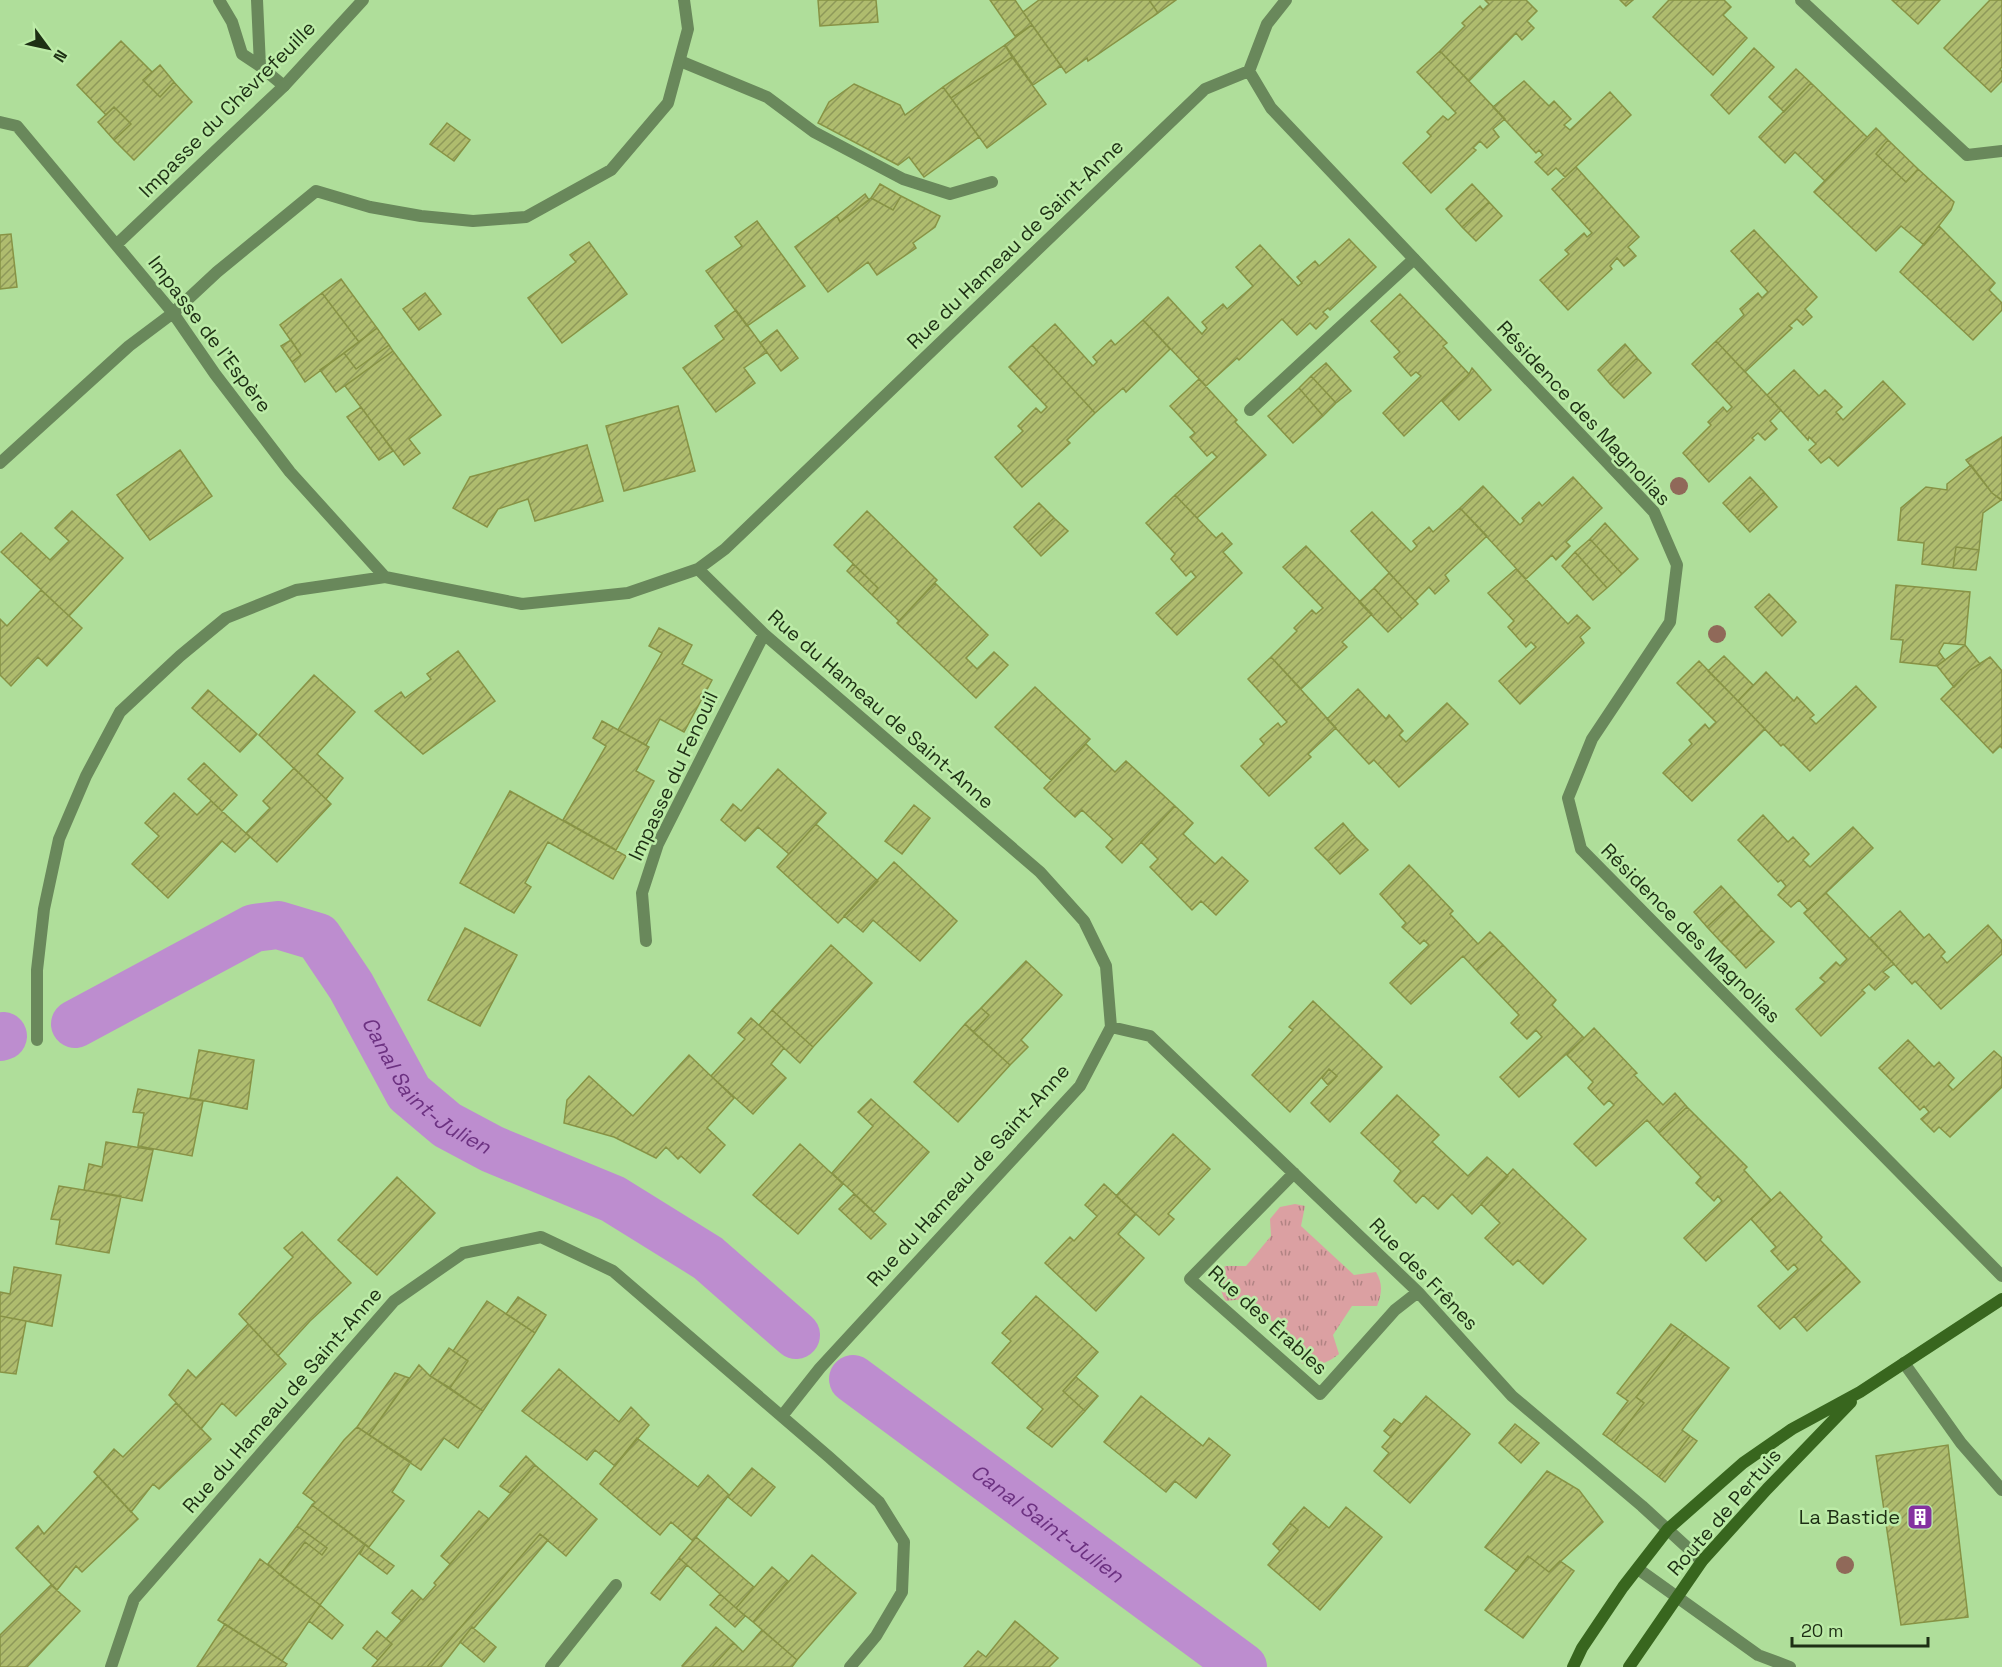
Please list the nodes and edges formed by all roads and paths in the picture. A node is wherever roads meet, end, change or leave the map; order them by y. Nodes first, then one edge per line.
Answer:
1 (219, 0) edge
2 (257, 0) edge
3 (363, 0) edge
4 (684, 0) edge
5 (1286, 0) edge
6 (1801, 0) edge
7 (680, 61) junction
8 (260, 66) junction
9 (1249, 71) junction
10 (284, 86) junction
11 (0, 122) edge
12 (2002, 151) edge
13 (992, 182) dead end
14 (117, 244) junction
15 (1414, 259) junction
16 (173, 313) junction
17 (1250, 410) dead end
18 (0, 463) edge
19 (698, 569) junction
20 (385, 577) junction
21 (764, 634) junction
22 (646, 941) dead end
23 (1111, 1027) junction
24 (37, 1040) dead end
25 (1294, 1173) junction
26 (2002, 1276) edge
27 (1418, 1292) junction
28 (2002, 1299) edge
29 (1904, 1363) junction
30 (1860, 1392) junction
31 (782, 1416) junction
32 (2002, 1490) edge
33 (1668, 1529) junction
34 (1702, 1561) junction
35 (1638, 1569) junction
36 (616, 1585) dead end
37 (1677, 1597) junction
38 (111, 1667) edge
39 (551, 1667) edge
40 (850, 1667) edge
41 (1573, 1667) edge
42 (1629, 1667) edge
43 (1790, 1667) edge

1 - 8 street
2 - 8 street
3 - 10 street, Impasse du Chèvrefeuille
4 - 7 street
5 - 9 street
6 - 12 street
7 - 13 street
7 - 16 street
8 - 10 street
9 - 15 street, Résidence des Magnolias
9 - 19 street, Rue du Hameau de Saint-Anne
10 - 14 street, Impasse du Chèvrefeuille
11 - 14 street, Impasse de l'Espère
14 - 16 street, Impasse de l'Espère
15 - 17 street
15 - 26 street, Résidence des Magnolias
16 - 18 street
16 - 20 street, Impasse de l'Espère
19 - 20 street
19 - 21 street, Rue du Hameau de Saint-Anne
20 - 24 street
21 - 22 street, Impasse du Fenouil
21 - 23 street, Rue du Hameau de Saint-Anne
23 - 25 street, Rue des Frênes
23 - 31 street, Rue du Hameau de Saint-Anne
25 - 27 street, Rue des Frênes
25 - 27 street, Rue des Érables
27 - 33 street, Rue des Frênes
28 - 29 main road, Route de Pertuis
29 - 30 main road, Route de Pertuis
29 - 32 street
30 - 33 main road, Route de Pertuis
30 - 34 main road, Route de Pertuis
31 - 38 street, Rue du Hameau de Saint-Anne
31 - 40 street
33 - 34 street, Rue des Frênes
33 - 35 main road, Route de Pertuis
34 - 37 main road, Route de Pertuis
35 - 37 street
35 - 41 main road, Route de Pertuis
36 - 39 street
37 - 42 main road, Route de Pertuis
37 - 43 street

